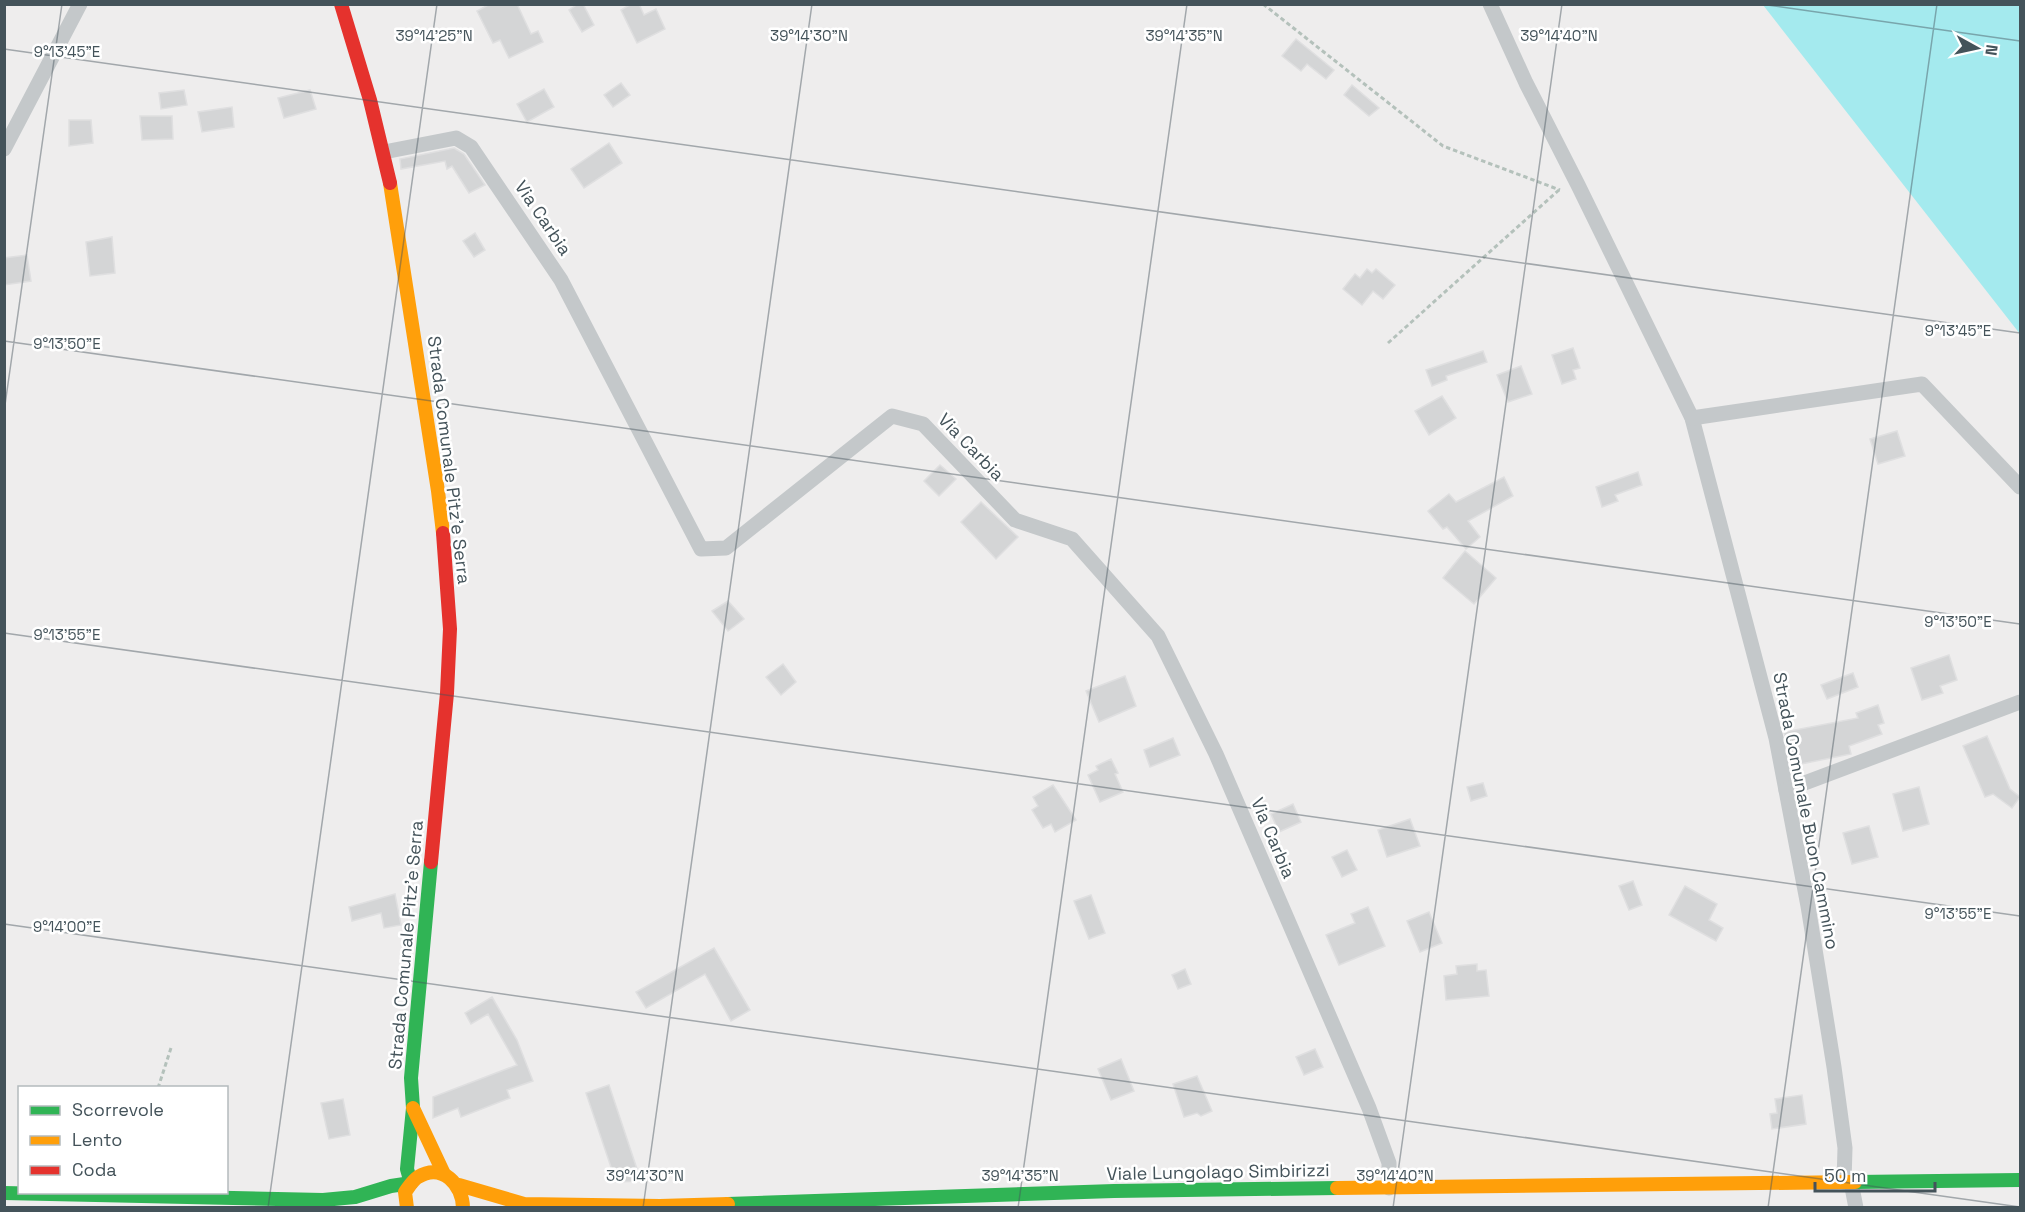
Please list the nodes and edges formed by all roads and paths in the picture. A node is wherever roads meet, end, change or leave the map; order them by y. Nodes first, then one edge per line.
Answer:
1 (80, 4) edge
2 (341, 4) edge
3 (1263, 4) edge
4 (1490, 4) edge
5 (4, 149) edge
6 (384, 152) junction
7 (1578, 185) junction
8 (1560, 190) junction
9 (1388, 343) dead end
10 (1692, 418) junction
11 (2020, 487) edge
12 (2020, 702) edge
13 (1786, 790) junction
14 (171, 1048) dead end
15 (159, 1086) edge
16 (413, 1108) junction
17 (444, 1173) junction
18 (2020, 1180) edge
19 (1847, 1182) junction
20 (411, 1183) junction
21 (459, 1185) junction
22 (1389, 1188) junction
23 (50, 1194) edge
24 (323, 1200) junction
25 (524, 1204) junction
26 (358, 1208) edge
27 (407, 1208) edge
28 (463, 1208) edge
29 (510, 1208) edge
30 (1856, 1208) edge

1 - 5 street
2 - 6 main road, Strada Comunale Pitz'e Serra
3 - 8 path
4 - 7 street, Strada Comunale Buon Cammino
6 - 16 main road, Strada Comunale Pitz'e Serra
6 - 22 street, Via Carbia
7 - 8 path
7 - 10 street, Strada Comunale Buon Cammino
8 - 9 path
10 - 11 street
10 - 13 street, Strada Comunale Buon Cammino
12 - 13 street
13 - 19 street, Strada Comunale Buon Cammino
14 - 15 path
16 - 17 main road, Strada Comunale Pitz'e Serra
16 - 20 main road, Strada Comunale Pitz'e Serra
17 - 20 main road
17 - 21 main road
18 - 19 main road, Viale Lungolago Simbirizzi
19 - 22 main road, Viale Lungolago Simbirizzi
19 - 30 street, Strada Comunale Buon Cammino
20 - 24 main road
20 - 27 main road, Strada Comunale Pitz'e Serra
21 - 25 main road, Viale Lungolago Simbirizzi
21 - 28 main road
22 - 25 main road, Viale Lungolago Simbirizzi
23 - 24 main road
24 - 26 main road
25 - 29 main road, Viale Lungolago Simbirizzi

